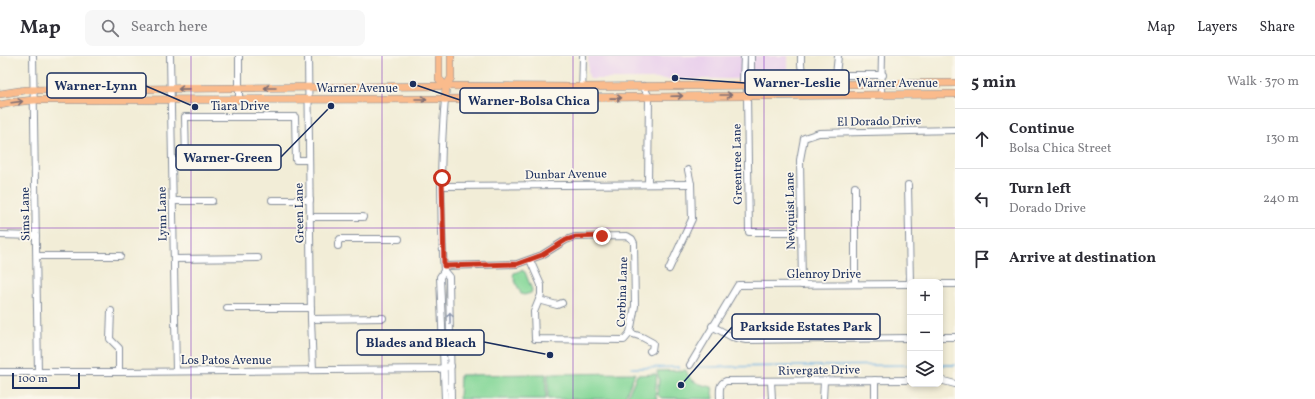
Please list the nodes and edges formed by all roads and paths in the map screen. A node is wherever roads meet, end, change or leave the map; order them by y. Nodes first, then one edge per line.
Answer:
1 (33, 56) edge
2 (170, 56) edge
3 (239, 56) edge
4 (308, 56) edge
5 (439, 56) edge
6 (451, 56) edge
7 (583, 56) edge
8 (744, 56) edge
9 (751, 56) edge
10 (801, 56) edge
11 (838, 56) edge
12 (882, 56) edge
13 (836, 75) junction
14 (883, 75) junction
15 (955, 83) edge
16 (747, 85) junction
17 (881, 85) junction
18 (446, 86) junction
19 (643, 86) junction
20 (582, 87) junction
21 (239, 88) junction
22 (308, 88) junction
23 (170, 89) junction
24 (34, 90) junction
25 (0, 94) edge
26 (881, 94) junction
27 (955, 94) edge
28 (747, 95) junction
29 (649, 97) junction
30 (582, 98) junction
31 (308, 99) junction
32 (445, 99) junction
33 (34, 100) junction
34 (170, 100) junction
35 (239, 100) junction
36 (0, 105) edge
37 (955, 130) edge
38 (804, 138) joint
39 (310, 160) junction
40 (172, 161) junction
41 (688, 170) dead end
42 (648, 184) junction
43 (691, 184) junction
44 (442, 186) junction
45 (908, 186) dead end
46 (855, 187) dead end
47 (272, 200) dead end
48 (310, 200) junction
49 (173, 201) junction
50 (212, 201) dead end
51 (310, 217) junction
52 (363, 217) dead end
53 (802, 232) junction
54 (0, 236) edge
55 (36, 236) junction
56 (399, 239) dead end
57 (338, 246) dead end
58 (37, 256) junction
59 (120, 256) dead end
60 (258, 258) dead end
61 (174, 259) junction
62 (530, 260) junction
63 (444, 268) junction
64 (669, 269) dead end
65 (910, 279) edge
66 (907, 283) edge
67 (855, 284) junction
68 (943, 284) edge
69 (955, 284) edge
70 (802, 285) junction
71 (539, 300) junction
72 (562, 303) dead end
73 (227, 308) dead end
74 (311, 308) junction
75 (112, 311) dead end
76 (311, 318) junction
77 (383, 318) dead end
78 (712, 326) junction
79 (630, 333) junction
80 (943, 337) edge
81 (955, 337) edge
82 (907, 338) edge
83 (650, 351) dead end
84 (690, 365) dead end
85 (451, 366) junction
86 (444, 368) junction
87 (313, 370) junction
88 (176, 371) junction
89 (0, 372) edge
90 (38, 372) junction
91 (119, 372) junction
92 (874, 380) junction
93 (907, 380) edge
94 (772, 381) junction
95 (824, 381) junction
96 (943, 381) edge
97 (955, 384) edge
98 (445, 399) edge
99 (451, 399) edge
100 (720, 399) edge
101 (772, 399) edge
102 (823, 399) edge
103 (875, 399) edge

1 - 24 street, Sims Lane
2 - 23 street, Lynn Lane
3 - 21 street
4 - 22 street, Green Lane
5 - 18 main road
6 - 18 main road
7 - 20 street
8 - 16 street
9 - 16 street
10 - 13 street
11 - 13 street
12 - 14 street
13 - 14 street
14 - 17 street
15 - 17 main road, Warner Avenue
16 - 17 main road, Warner Avenue
16 - 19 main road, Warner Avenue
16 - 28 street, Greentree Lane
17 - 26 street
18 - 20 main road, Warner Avenue
18 - 22 main road, Warner Avenue
18 - 32 main road
19 - 20 main road, Warner Avenue
19 - 29 street
20 - 30 street
22 -> 21 main road, Warner Avenue
21 -> 23 main road, Warner Avenue
21 - 35 street
22 - 31 street, Green Lane
23 - 24 main road, Warner Avenue
23 - 34 street, Lynn Lane
24 - 25 main road, Warner Avenue
24 - 33 street, Sims Lane
26 - 27 main road, Warner Avenue
26 - 28 main road, Warner Avenue
29 -> 28 main road, Warner Avenue
28 - 53 street, Greentree Lane
30 -> 29 main road, Warner Avenue
29 - 42 street
30 - 32 main road, Warner Avenue
31 -> 32 main road, Warner Avenue
31 - 35 main road, Warner Avenue
31 - 39 street, Green Lane
32 - 44 street
33 - 34 main road, Warner Avenue
36 -> 33 main road, Warner Avenue
33 - 55 street, Sims Lane
34 - 35 main road, Warner Avenue
34 - 40 street, Lynn Lane
37 - 38 street, El Dorado Drive
38 - 53 street, Newquist Lane
39 - 40 street, Tiara Drive
39 - 48 street, Green Lane
40 - 49 street, Lynn Lane
41 - 43 street
42 - 43 street, Dunbar Avenue
42 - 44 street, Dunbar Avenue
43 - 64 street
44 - 63 street
45 - 65 street
46 - 67 street
47 - 48 street
48 - 51 street, Green Lane
49 - 50 street
49 - 61 street, Lynn Lane
51 - 52 street
51 - 74 street, Green Lane
53 - 70 street, Newquist Lane
54 - 55 street
55 - 58 street, Sims Lane
56 - 57 street
58 - 59 street
58 - 90 street, Sims Lane
60 - 61 street
61 - 88 street, Lynn Lane
62 - 63 street
62 - 71 street
62 - 79 street, Corbina Lane
85 -> 63 street
63 - 86 street
66 - 67 street, Glenroy Drive
67 - 70 street, Glenroy Drive
68 - 69 street
70 - 78 street, Glenroy Drive
71 - 72 street
71 - 79 street
73 - 74 street
74 - 76 street, Green Lane
75 - 91 street
76 - 77 street
76 - 87 street, Green Lane
78 - 82 street
78 - 84 street
79 - 83 street, Corbina Lane
80 - 81 street
85 - 86 street, Los Patos Avenue
85 - 99 street
86 - 87 street, Los Patos Avenue
86 - 98 street
87 - 88 street, Los Patos Avenue
88 - 91 street, Los Patos Avenue
89 - 90 street, Los Patos Avenue
90 - 91 street, Los Patos Avenue
92 - 93 street, Rivergate Drive
92 - 95 street, Rivergate Drive
92 - 103 street
94 - 95 street, Rivergate Drive
94 - 100 street, Rivergate Drive
94 - 101 street
95 - 102 street
96 - 97 street

